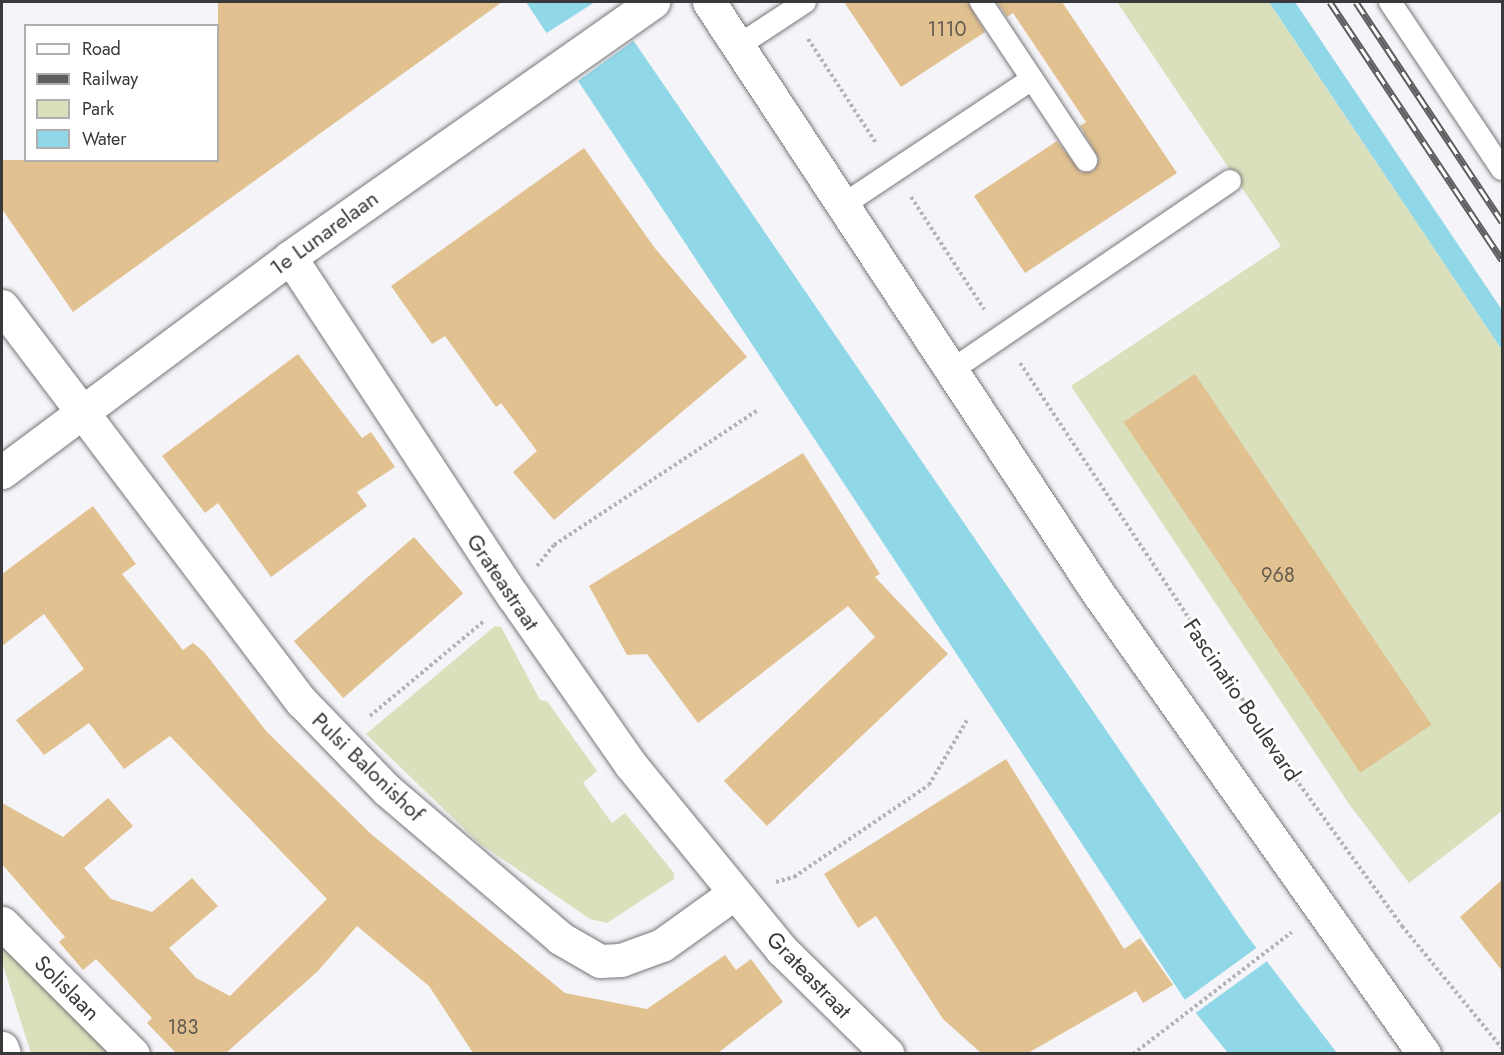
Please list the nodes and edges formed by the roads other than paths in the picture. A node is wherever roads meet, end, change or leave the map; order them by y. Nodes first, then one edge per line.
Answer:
1 (653, 2) edge
2 (709, 2) edge
3 (981, 2) edge
4 (1390, 2) edge
5 (797, 6) edge
6 (738, 46) junction
7 (1032, 79) junction
8 (1086, 160) dead end
9 (1503, 169) edge
10 (1230, 181) dead end
11 (843, 205) junction
12 (290, 257) junction
13 (2, 306) edge
14 (952, 370) junction
15 (82, 413) junction
16 (2, 472) edge
17 (733, 894) junction
18 (2, 923) edge
19 (2, 1048) edge
20 (4, 1053) edge
21 (133, 1053) edge
22 (888, 1053) edge
23 (1424, 1053) edge

1 - 12 street, 1e Lunarelaan
2 - 6 street
3 - 7 lane
4 - 9 lane
5 - 6 lane
6 - 11 street
7 - 8 lane
7 - 11 lane
10 - 14 lane
11 - 14 street
12 - 15 street, 1e Lunarelaan
12 - 17 street, Grateastraat
13 - 15 street, Pulsi Balonishof
14 - 23 street
15 - 16 street, 1e Lunarelaan
15 - 17 street, Pulsi Balonishof
17 - 22 street, Grateastraat
18 - 21 street, Solislaan
19 - 20 street

